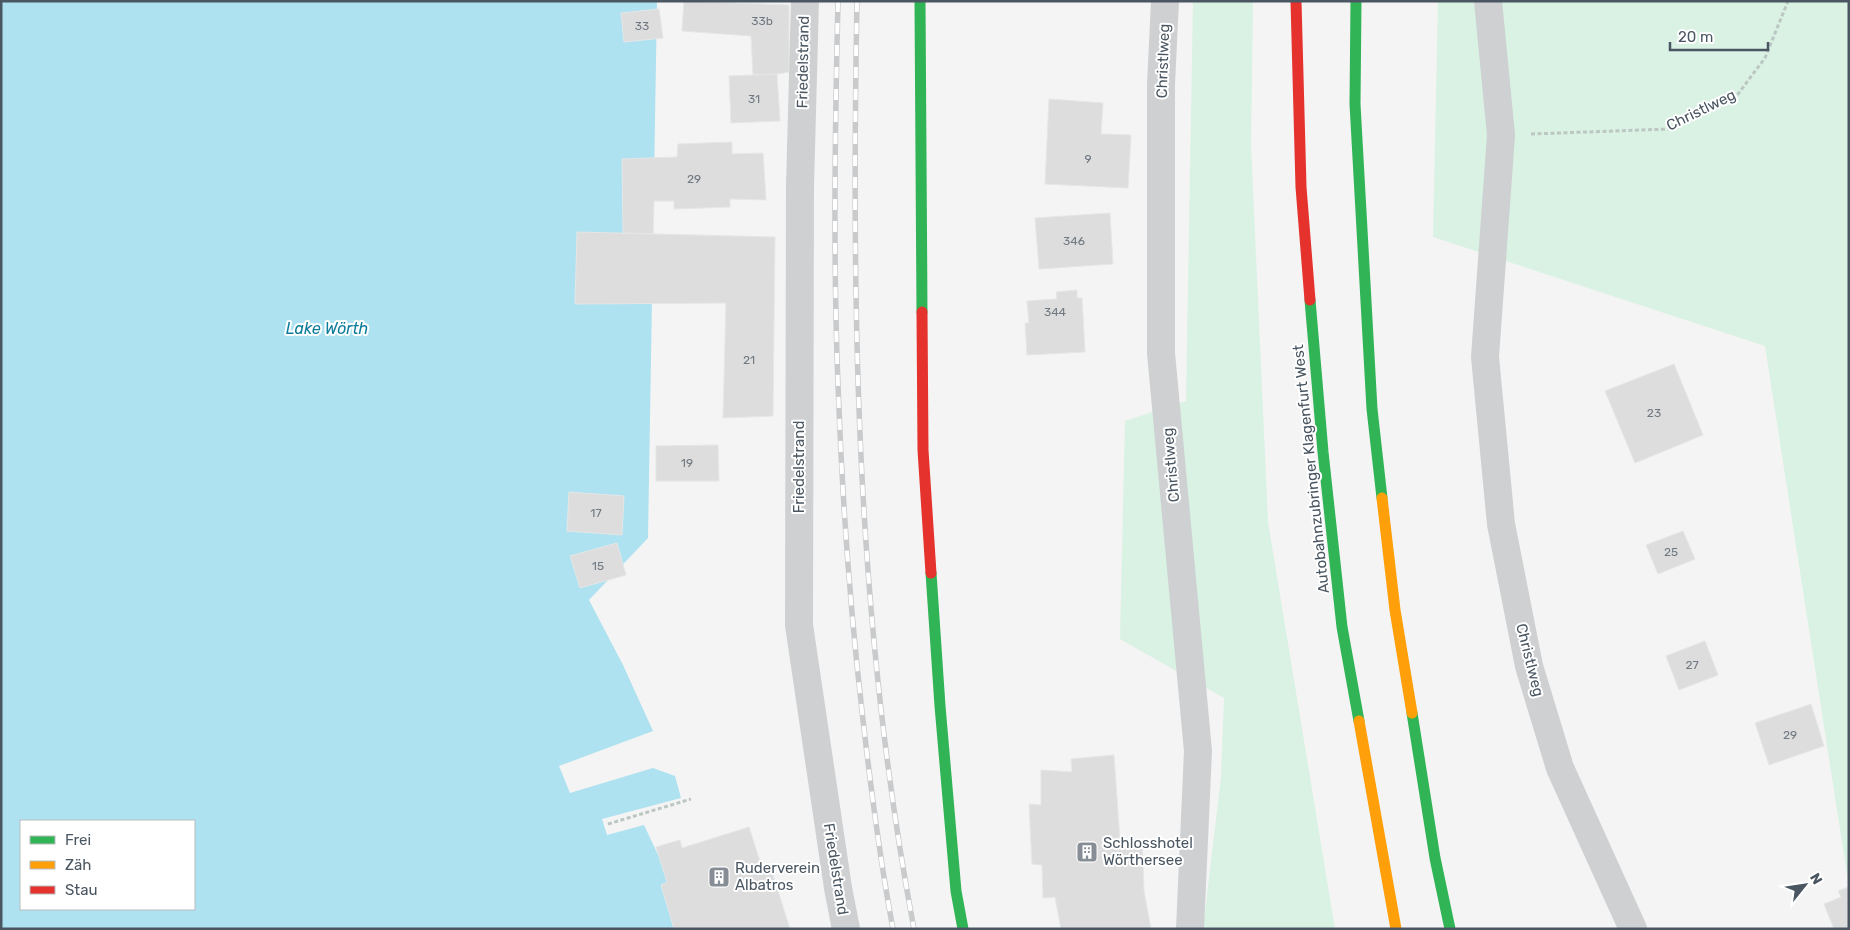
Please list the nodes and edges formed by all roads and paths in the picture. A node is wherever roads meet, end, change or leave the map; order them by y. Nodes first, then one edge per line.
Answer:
1 (805, 1) edge
2 (920, 1) edge
3 (1165, 1) edge
4 (1296, 1) edge
5 (1356, 1) edge
6 (1488, 1) edge
7 (1788, 1) edge
8 (1501, 135) junction
9 (691, 799) dead end
10 (608, 824) dead end
11 (846, 929) edge
12 (963, 929) edge
13 (1190, 929) edge
14 (1396, 929) edge
15 (1450, 929) edge
16 (1633, 929) edge

1 - 11 street, Friedelstrand
2 - 12 main road
3 - 13 street, Christlweg
4 - 14 main road, Autobahnzubringer Klagenfurt West
5 - 15 main road
6 - 8 street, Christlweg
7 - 8 path, Christlweg
8 - 16 street, Christlweg
9 - 10 path

